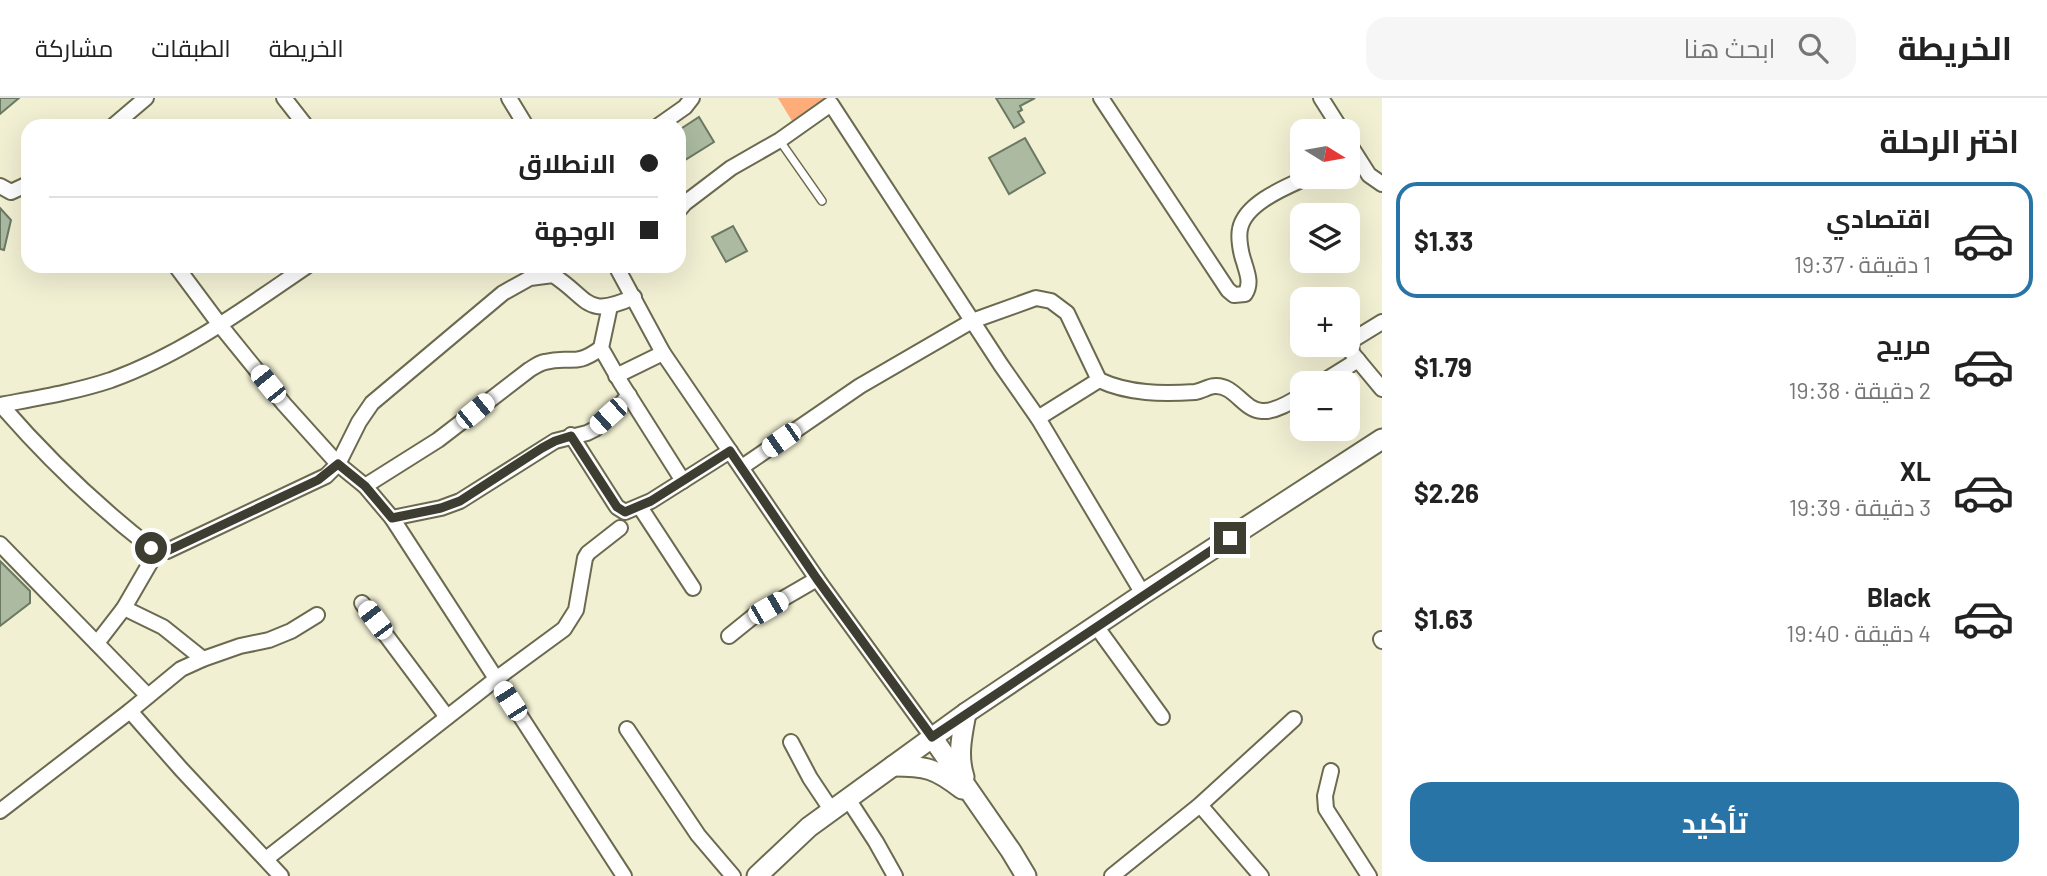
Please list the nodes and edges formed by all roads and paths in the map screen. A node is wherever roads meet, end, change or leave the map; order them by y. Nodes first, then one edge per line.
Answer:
1 (146, 98) edge
2 (284, 98) edge
3 (509, 98) edge
4 (692, 98) edge
5 (1101, 98) edge
6 (1321, 98) edge
7 (836, 101) edge
8 (121, 119) edge
9 (300, 119) edge
10 (519, 119) edge
11 (668, 119) edge
12 (1334, 119) edge
13 (780, 140) junction
14 (1360, 164) edge
15 (1382, 184) edge
16 (0, 186) edge
17 (1290, 186) edge
18 (21, 187) edge
19 (686, 198) edge
20 (822, 201) dead end
21 (181, 273) edge
22 (297, 273) edge
23 (624, 273) edge
24 (634, 297) junction
25 (610, 306) junction
26 (972, 321) junction
27 (1382, 322) edge
28 (220, 325) junction
29 (601, 348) junction
30 (663, 353) junction
31 (1358, 360) junction
32 (1340, 371) edge
33 (616, 376) junction
34 (1099, 380) junction
35 (1382, 390) edge
36 (628, 395) junction
37 (1290, 401) edge
38 (0, 405) edge
39 (1038, 418) junction
40 (571, 436) junction
41 (1382, 439) edge
42 (730, 451) junction
43 (338, 464) junction
44 (742, 467) junction
45 (683, 481) junction
46 (365, 486) junction
47 (640, 507) junction
48 (392, 518) junction
49 (620, 528) dead end
50 (0, 544) edge
51 (157, 551) junction
52 (817, 579) junction
53 (693, 588) dead end
54 (1143, 594) junction
55 (362, 603) dead end
56 (124, 608) junction
57 (317, 615) dead end
58 (1096, 626) junction
59 (729, 636) dead end
60 (97, 643) junction
61 (202, 659) junction
62 (496, 679) junction
63 (148, 696) junction
64 (130, 711) junction
65 (965, 713) junction
66 (447, 718) junction
67 (1162, 718) dead end
68 (1294, 719) dead end
69 (627, 729) dead end
70 (932, 737) junction
71 (791, 742) dead end
72 (893, 766) junction
73 (1331, 771) dead end
74 (972, 794) junction
75 (848, 799) junction
76 (1200, 805) junction
77 (0, 811) edge
78 (832, 811) junction
79 (266, 859) junction
80 (281, 876) edge
81 (624, 876) edge
82 (733, 876) edge
83 (757, 876) edge
84 (895, 876) edge
85 (1026, 876) edge
86 (1112, 876) edge
87 (1261, 876) edge
88 (1368, 876) edge

1 - 8 street
2 - 9 street
3 - 10 street
4 - 11 street
5 - 17 street
6 - 12 street
7 - 13 street
7 - 26 street
13 - 19 street
13 - 20 lane
14 - 15 street
16 - 18 street
21 - 28 street
22 - 28 street
23 - 24 street
24 - 25 street
24 - 30 street
25 - 29 street
25 - 43 street
26 - 34 street
26 - 39 street
26 - 44 street
27 - 31 street
28 - 38 street
28 - 43 street
29 - 33 street
29 - 46 street
30 - 33 street
30 - 42 street
31 - 32 street
31 - 35 street
33 - 36 street
34 - 37 street
34 - 39 street
36 - 40 street
36 - 45 street
38 - 51 street
39 - 54 street
40 - 47 street
40 - 48 street
41 - 54 street
42 - 44 street
42 - 45 street
43 - 46 street
43 - 51 street
44 - 52 street
45 - 47 street
46 - 48 street
47 - 53 street
48 - 62 street
49 - 62 street
50 - 60 street
51 - 56 street
52 - 59 street
52 - 70 street
54 - 58 street
55 - 66 street
56 - 60 street
56 - 61 street
57 - 61 street
58 - 65 street
58 - 67 street
60 - 63 street
61 - 63 street
62 - 66 street
62 - 81 street
63 - 64 street
64 - 77 street
64 - 79 street
65 - 70 street
65 - 74 street
66 - 79 street
68 - 76 street
69 - 82 street
70 - 72 street
70 - 74 street
71 - 78 street
72 - 74 street
72 - 75 street
73 - 88 street
74 - 85 street
75 - 78 street
75 - 84 street
76 - 86 street
76 - 87 street
78 - 83 street
79 - 80 street

